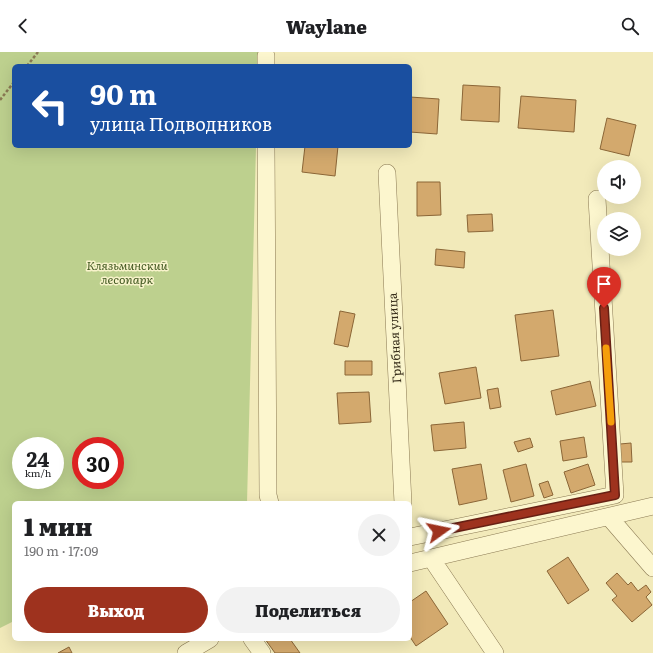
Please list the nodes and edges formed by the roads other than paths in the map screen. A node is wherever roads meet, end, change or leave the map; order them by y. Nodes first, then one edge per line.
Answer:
1 (266, 148) edge
2 (387, 173) dead end
3 (597, 204) edge
4 (270, 501) edge
5 (403, 501) edge
6 (653, 506) edge
7 (609, 516) junction
8 (412, 537) edge
9 (431, 558) junction
10 (412, 563) edge
11 (653, 568) edge
12 (207, 641) edge
13 (253, 641) edge
14 (186, 653) edge
15 (262, 653) edge
16 (495, 653) edge

1 - 4 street
2 - 5 street, Грибная улица
3 - 8 street
6 - 7 street
7 - 9 street
7 - 11 street
9 - 10 street
9 - 16 street
12 - 14 street
13 - 15 street

